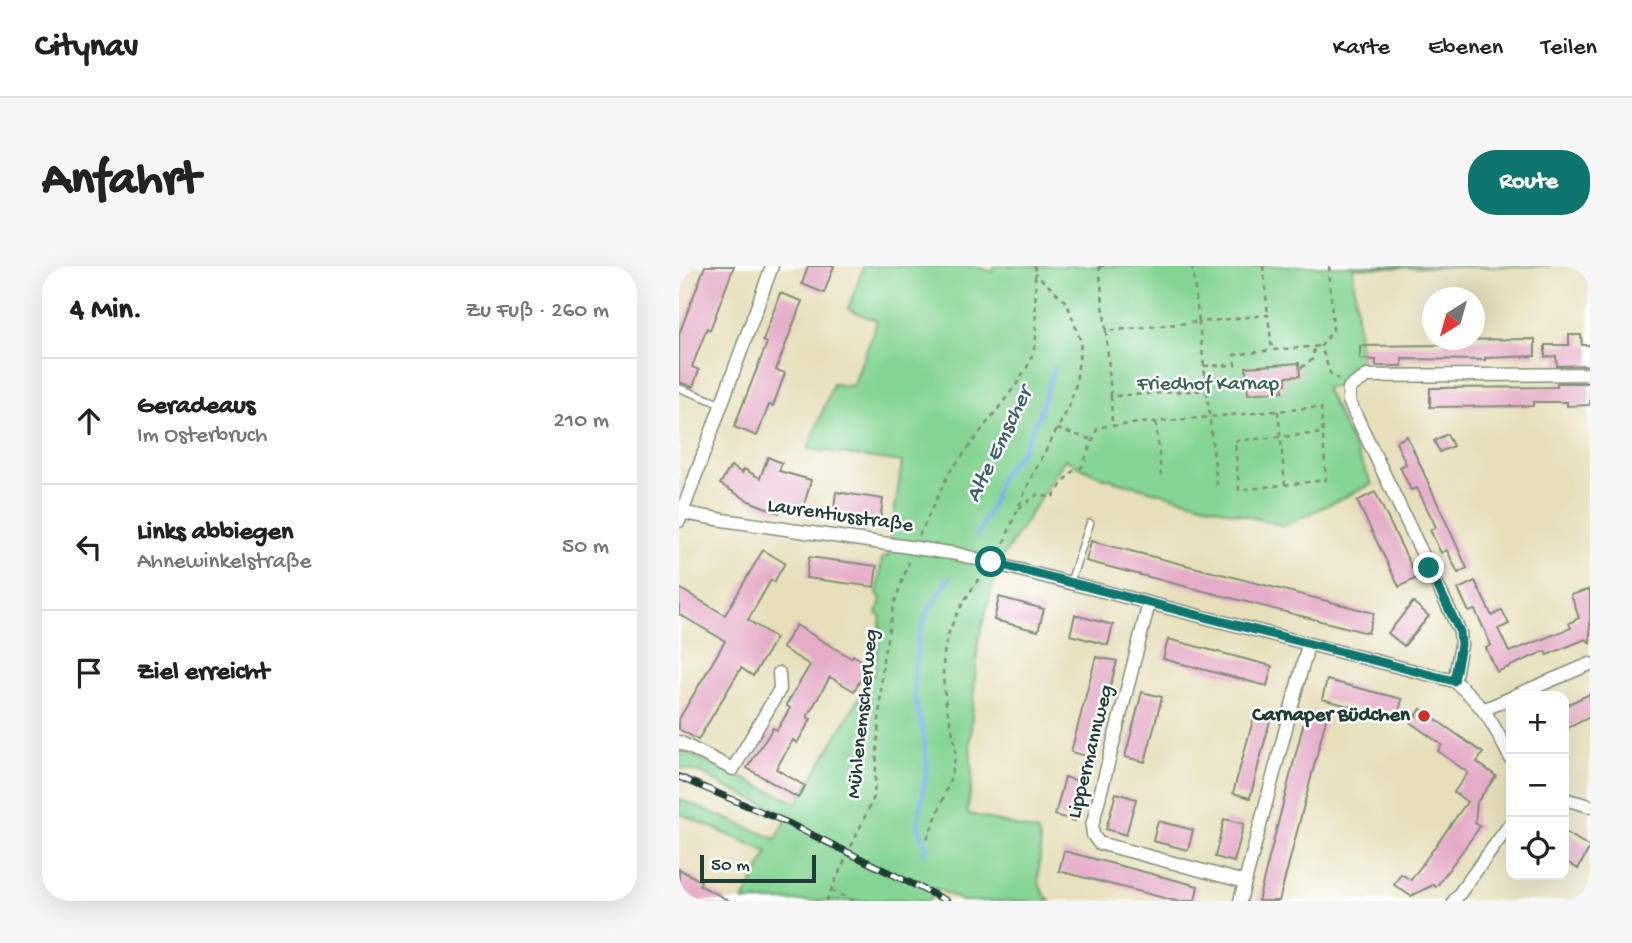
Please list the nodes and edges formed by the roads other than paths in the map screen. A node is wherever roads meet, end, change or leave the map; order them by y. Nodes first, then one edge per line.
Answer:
1 (772, 266) edge
2 (1590, 374) edge
3 (679, 388) edge
4 (722, 405) junction
5 (681, 516) edge
6 (1090, 523) dead end
7 (1070, 583) junction
8 (1149, 603) junction
9 (1308, 645) junction
10 (1590, 664) edge
11 (779, 673) dead end
12 (1454, 681) junction
13 (1527, 691) edge
14 (1506, 700) edge
15 (1485, 709) junction
16 (679, 742) edge
17 (1508, 754) edge
18 (1569, 800) edge
19 (1590, 806) edge
20 (1506, 830) edge
21 (1245, 882) junction
22 (1240, 901) edge
23 (1454, 901) edge

1 - 4 street
2 - 12 street
3 - 4 lane
4 - 5 street
5 - 7 street, Laurentiusstraße
6 - 7 lane
7 - 8 street, Laurentiusstraße
8 - 9 street, Laurentiusstraße
8 - 21 street, Lippermannweg
9 - 12 street, Laurentiusstraße
9 - 21 street
10 - 13 street
11 - 16 street
12 - 15 street
14 - 15 street
15 - 17 street
18 - 19 street
20 - 23 street
21 - 22 street

